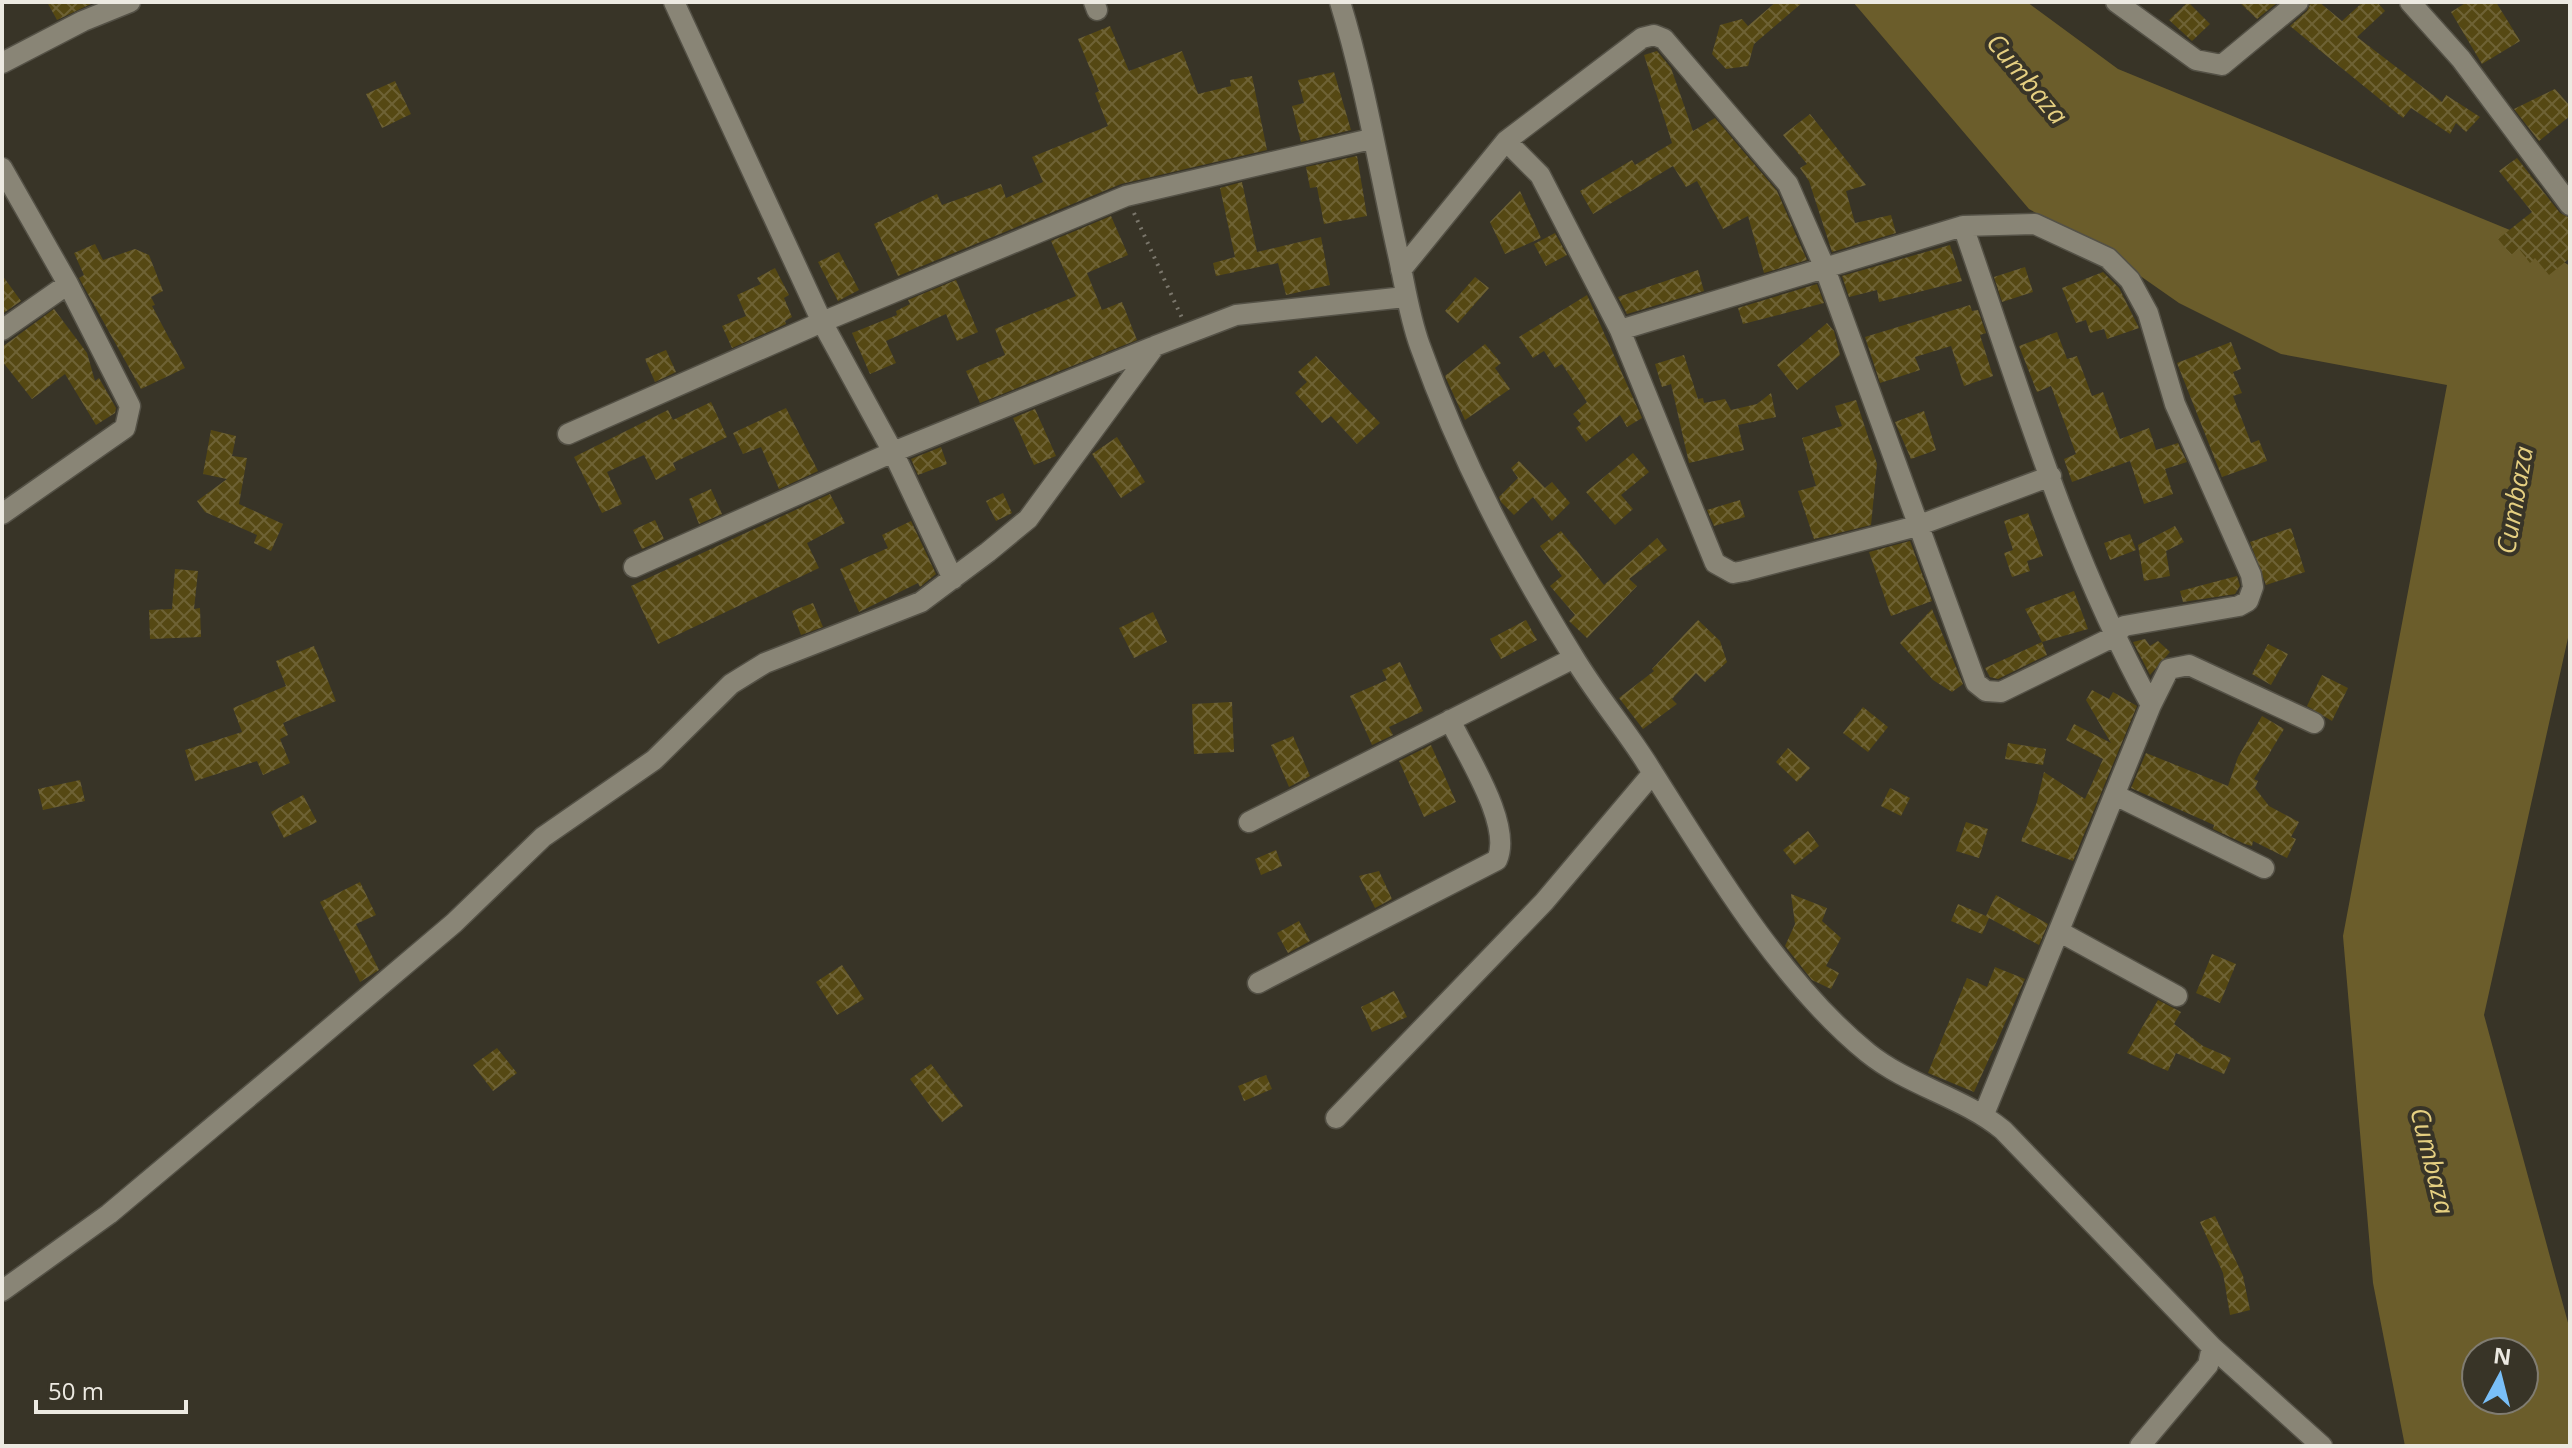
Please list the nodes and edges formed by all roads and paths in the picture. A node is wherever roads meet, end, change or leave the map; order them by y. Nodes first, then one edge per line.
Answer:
1 (130, 2) edge
2 (674, 2) edge
3 (1340, 2) edge
4 (2116, 2) edge
5 (2298, 2) edge
6 (2410, 2) edge
7 (2, 63) edge
8 (1371, 139) junction
9 (1506, 141) junction
10 (2, 168) edge
11 (1126, 196) junction
12 (2570, 205) edge
13 (1963, 226) junction
14 (1824, 266) junction
15 (1401, 270) junction
16 (68, 284) junction
17 (1405, 297) junction
18 (822, 322) junction
19 (2, 330) edge
20 (1620, 330) junction
21 (1189, 332) junction
22 (1155, 346) junction
23 (568, 434) dead end
24 (893, 452) junction
25 (2051, 476) junction
26 (2, 514) edge
27 (1917, 526) junction
28 (634, 567) dead end
29 (953, 579) junction
30 (2113, 637) junction
31 (1574, 658) junction
32 (2151, 705) junction
33 (1450, 720) junction
34 (2314, 723) dead end
35 (1653, 773) junction
36 (2115, 795) junction
37 (1249, 822) dead end
38 (2264, 868) dead end
39 (2060, 932) junction
40 (1258, 983) dead end
41 (2177, 996) dead end
42 (1984, 1114) junction
43 (1336, 1118) dead end
44 (2, 1291) edge
45 (2212, 1347) junction
46 (2140, 1446) edge
47 (2322, 1446) edge

1 - 7 street
2 - 18 street
3 - 8 street
4 - 5 street
6 - 12 street
8 - 11 street
8 - 15 street
9 - 14 street
9 - 15 street
9 - 20 street
10 - 16 street
11 - 18 street
11 - 21 path
13 - 14 street
13 - 25 street
13 - 30 street
14 - 20 street
14 - 27 street
15 - 17 street
16 - 19 street
16 - 26 street
17 - 21 street
17 - 31 street
18 - 23 street
18 - 24 street
20 - 27 street
21 - 22 street
22 - 24 street
22 - 29 street
24 - 28 street
24 - 29 street
25 - 27 street
25 - 30 street
27 - 30 street
29 - 44 street
30 - 32 street
31 - 33 street
31 - 35 street
32 - 34 street
32 - 36 street
33 - 37 street
33 - 40 street
35 - 42 street
35 - 43 street
36 - 38 street
36 - 39 street
39 - 41 street
39 - 42 street
42 - 45 street
45 - 46 street
45 - 47 street

